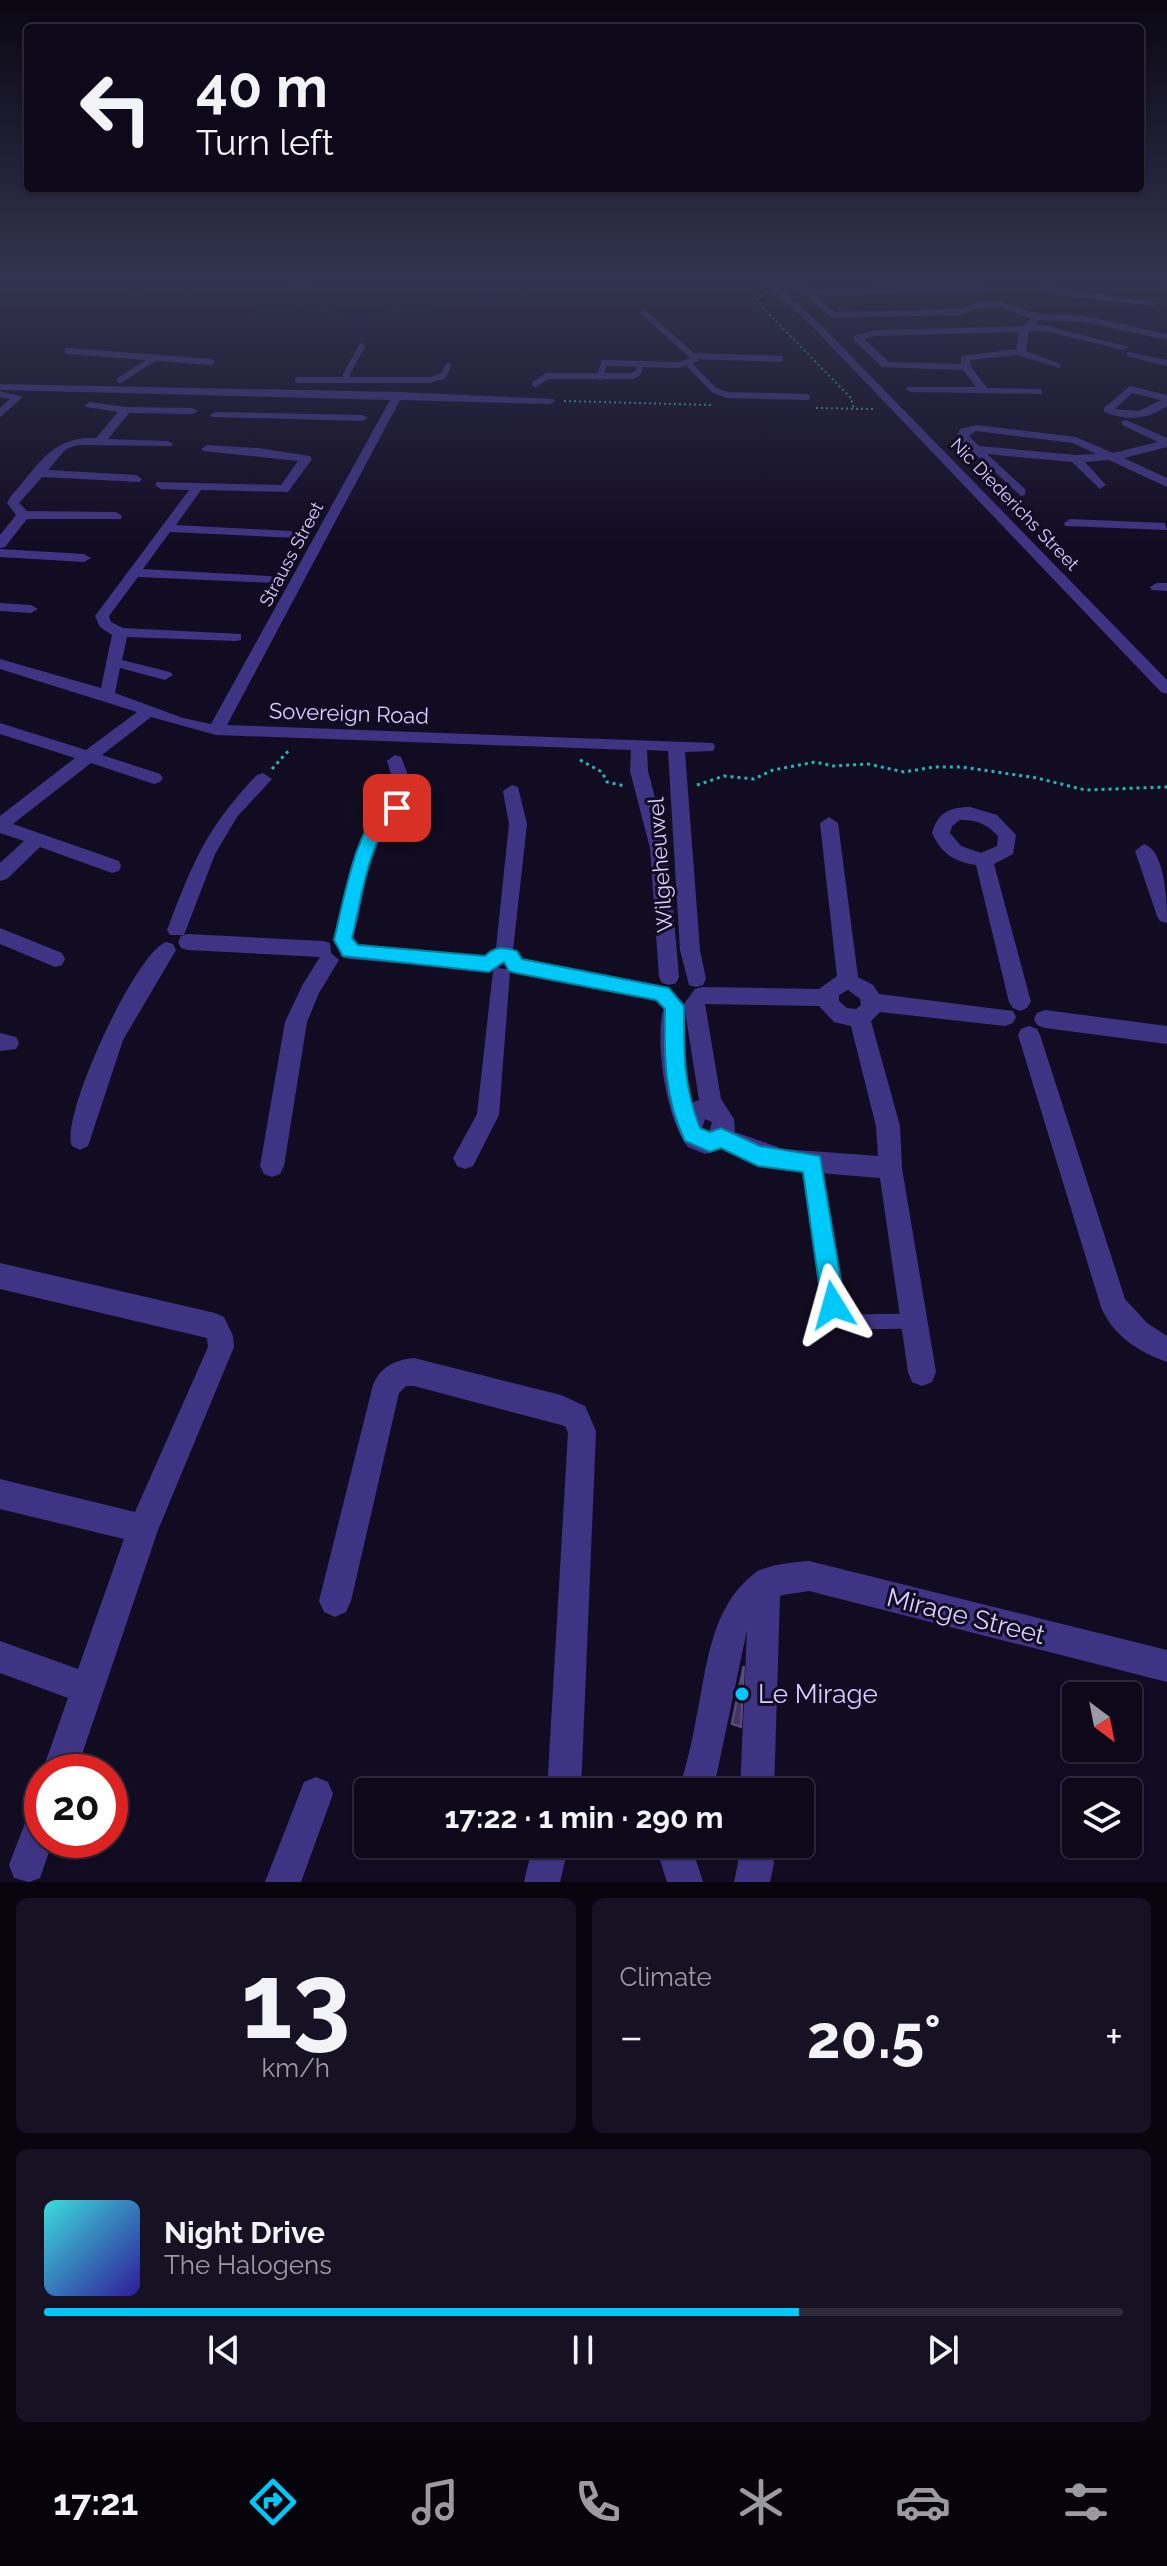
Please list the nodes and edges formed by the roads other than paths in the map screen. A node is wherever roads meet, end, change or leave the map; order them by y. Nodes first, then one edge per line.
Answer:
1 (139, 368) edge
2 (350, 368) edge
3 (447, 368) edge
4 (603, 368) edge
5 (640, 368) edge
6 (693, 368) edge
7 (858, 368) edge
8 (967, 368) edge
9 (600, 377) junction
10 (120, 380) joint
11 (298, 380) dead end
12 (348, 380) junction
13 (406, 380) junction
14 (535, 384) joint
15 (0, 387) edge
16 (911, 389) dead end
17 (106, 390) junction
18 (984, 391) junction
19 (1038, 392) dead end
20 (0, 394) edge
21 (398, 395) junction
22 (807, 397) dead end
23 (531, 400) junction
24 (550, 401) road end
25 (90, 405) dead end
26 (126, 410) junction
27 (192, 411) dead end
28 (0, 414) edge
29 (216, 415) dead end
30 (278, 417) junction
31 (362, 418) dead end
32 (1126, 423) dead end
33 (272, 428) dead end
34 (99, 442) junction
35 (1167, 442) edge
36 (167, 444) dead end
37 (207, 449) dead end
38 (976, 449) junction
39 (1112, 457) junction
40 (1076, 459) junction
41 (40, 473) junction
42 (136, 479) dead end
43 (1167, 483) edge
44 (161, 485) dead end
45 (1100, 485) dead end
46 (197, 487) junction
47 (1021, 492) dead end
48 (23, 515) junction
49 (116, 516) dead end
50 (1070, 523) dead end
51 (1164, 524) edge
52 (168, 528) junction
53 (291, 535) dead end
54 (0, 544) edge
55 (0, 553) edge
56 (84, 558) dead end
57 (136, 573) junction
58 (269, 580) dead end
59 (0, 607) edge
60 (31, 609) dead end
61 (120, 633) junction
62 (236, 637) dead end
63 (0, 664) edge
64 (112, 665) junction
65 (165, 675) dead end
66 (66, 683) junction
67 (1167, 689) edge
68 (107, 695) junction
69 (148, 711) junction
70 (0, 728) edge
71 (216, 730) junction
72 (639, 745) junction
73 (676, 747) junction
74 (707, 747) dead end
75 (88, 758) junction
76 (395, 761) dead end
77 (154, 778) dead end
78 (263, 779) dead end
79 (512, 791) dead end
80 (829, 823) dead end
81 (0, 826) edge
82 (38, 839) junction
83 (1144, 851) dead end
84 (984, 860) dead end
85 (112, 866) dead end
86 (0, 874) edge
87 (1167, 916) edge
88 (0, 936) edge
89 (183, 936) junction
90 (336, 950) junction
91 (55, 959) dead end
92 (502, 965) junction
93 (848, 982) junction
94 (683, 992) junction
95 (827, 998) junction
96 (866, 1010) junction
97 (1013, 1010) junction
98 (1037, 1027) junction
99 (1167, 1035) edge
100 (715, 1112) junction
101 (688, 1123) junction
102 (721, 1137) junction
103 (80, 1139) dead end
104 (465, 1158) dead end
105 (813, 1163) junction
106 (272, 1166) dead end
107 (890, 1168) junction
108 (0, 1276) edge
109 (914, 1321) junction
110 (1167, 1349) edge
111 (922, 1372) dead end
112 (0, 1494) edge
113 (143, 1529) junction
114 (765, 1584) junction
115 (335, 1601) dead end
116 (0, 1657) edge
117 (1167, 1666) edge
118 (88, 1689) junction
119 (65, 1754) edge
120 (565, 1778) edge
121 (699, 1778) edge
122 (758, 1778) edge
123 (316, 1794) dead end
124 (29, 1858) edge
125 (548, 1858) edge
126 (677, 1858) edge
127 (755, 1858) edge
128 (27, 1865) dead end
129 (283, 1882) edge
130 (542, 1882) edge
131 (685, 1882) edge
132 (752, 1882) edge

1 - 10 lane
2 - 12 lane
3 - 13 lane
4 - 9 lane
5 - 9 lane
6 - 22 lane
7 - 67 street, Nic Diederichs Street
8 - 18 street
9 - 14 lane
10 - 17 street
11 - 12 lane
12 - 13 lane
13 - 21 lane
14 - 23 street
15 - 17 street
16 - 18 street
17 - 21 street
18 - 19 street
20 - 28 street
21 - 23 street
21 - 71 street, Strauss Street
23 - 24 street
25 - 26 street
26 - 27 street
26 - 34 street
29 - 30 street
30 - 31 street
30 - 33 street
32 - 35 street
34 - 36 street
34 - 41 street
35 - 39 street
37 - 46 street
38 - 39 street
38 - 40 street
38 - 47 street
39 - 40 street
39 - 43 street
40 - 45 street
41 - 42 street
41 - 48 street
44 - 46 street
46 - 52 street
48 - 49 street
48 - 54 street
50 - 51 street
52 - 53 street
52 - 57 street
55 - 56 street
57 - 58 street
57 - 61 street
59 - 60 street
61 - 62 street
61 - 64 street
63 - 66 street, Sovereign Road
64 - 65 street
64 - 66 street
64 - 68 street
66 - 68 street, Sovereign Road
68 - 69 street, Sovereign Road
69 - 71 street, Sovereign Road
69 - 75 street
70 - 75 street
71 - 72 street, Sovereign Road
72 - 73 street, Sovereign Road
72 - 94 street, Wilgeheuwel
73 - 74 street, Sovereign Road
73 - 94 street, Wilgeheuwel
75 - 77 street
75 - 81 street
76 - 90 street
78 - 89 street
79 - 92 street
80 - 93 street
81 - 82 street
82 - 85 street
82 - 86 street
83 - 87 street
84 - 97 street
88 - 91 street
89 - 90 street
89 - 103 street
90 - 92 street
90 - 106 street
92 - 94 street
92 - 104 street
93 - 95 street
93 - 96 street
94 - 95 street
94 - 100 street
94 - 101 street
95 - 96 street
96 - 97 street
96 - 107 street
97 - 98 street
98 - 99 street
98 - 110 street
100 - 101 street
100 - 102 street
101 - 102 street
102 - 105 street
105 - 107 street
105 - 109 lane
107 - 109 street
108 - 113 street
109 - 111 street
112 - 113 street
113 - 118 street
114 - 117 street, Mirage Street
114 - 121 street
114 - 122 street
115 - 120 street
116 - 118 street
118 - 119 street
123 - 129 street
124 - 128 street
125 - 130 street
126 - 131 street
127 - 132 street

